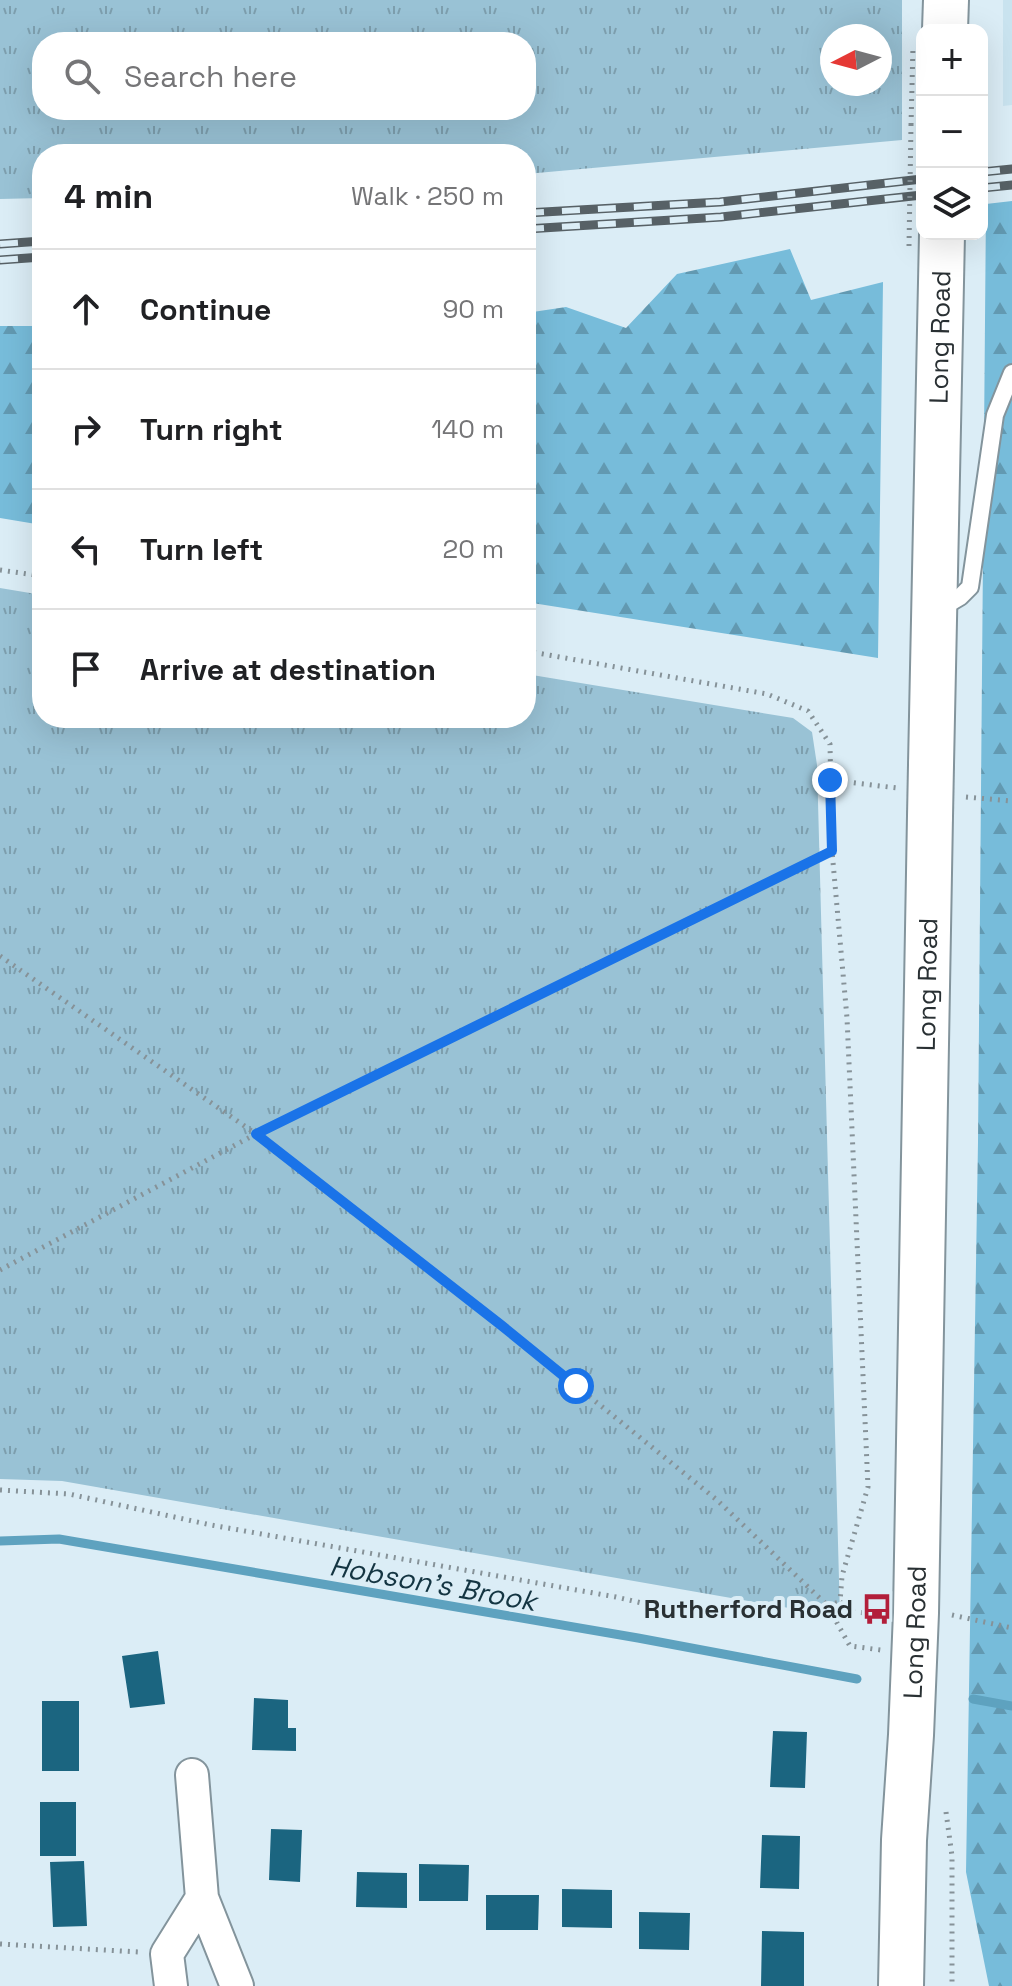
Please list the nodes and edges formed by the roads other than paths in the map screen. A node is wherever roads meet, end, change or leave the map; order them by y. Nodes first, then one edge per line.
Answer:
1 (946, 0) edge
2 (933, 24) edge
3 (931, 244) edge
4 (1012, 373) edge
5 (934, 632) junction
6 (911, 1735) junction
7 (192, 1775) dead end
8 (202, 1898) junction
9 (171, 1986) edge
10 (239, 1986) edge
11 (901, 1986) edge
12 (922, 1986) edge

1 - 2 main road
3 - 5 main road, Long Road
4 - 5 lane
5 - 6 main road, Long Road, bridge
6 - 11 main road, Long Road
6 - 12 main road, Long Road
7 - 8 street
8 - 9 street
8 - 10 street

